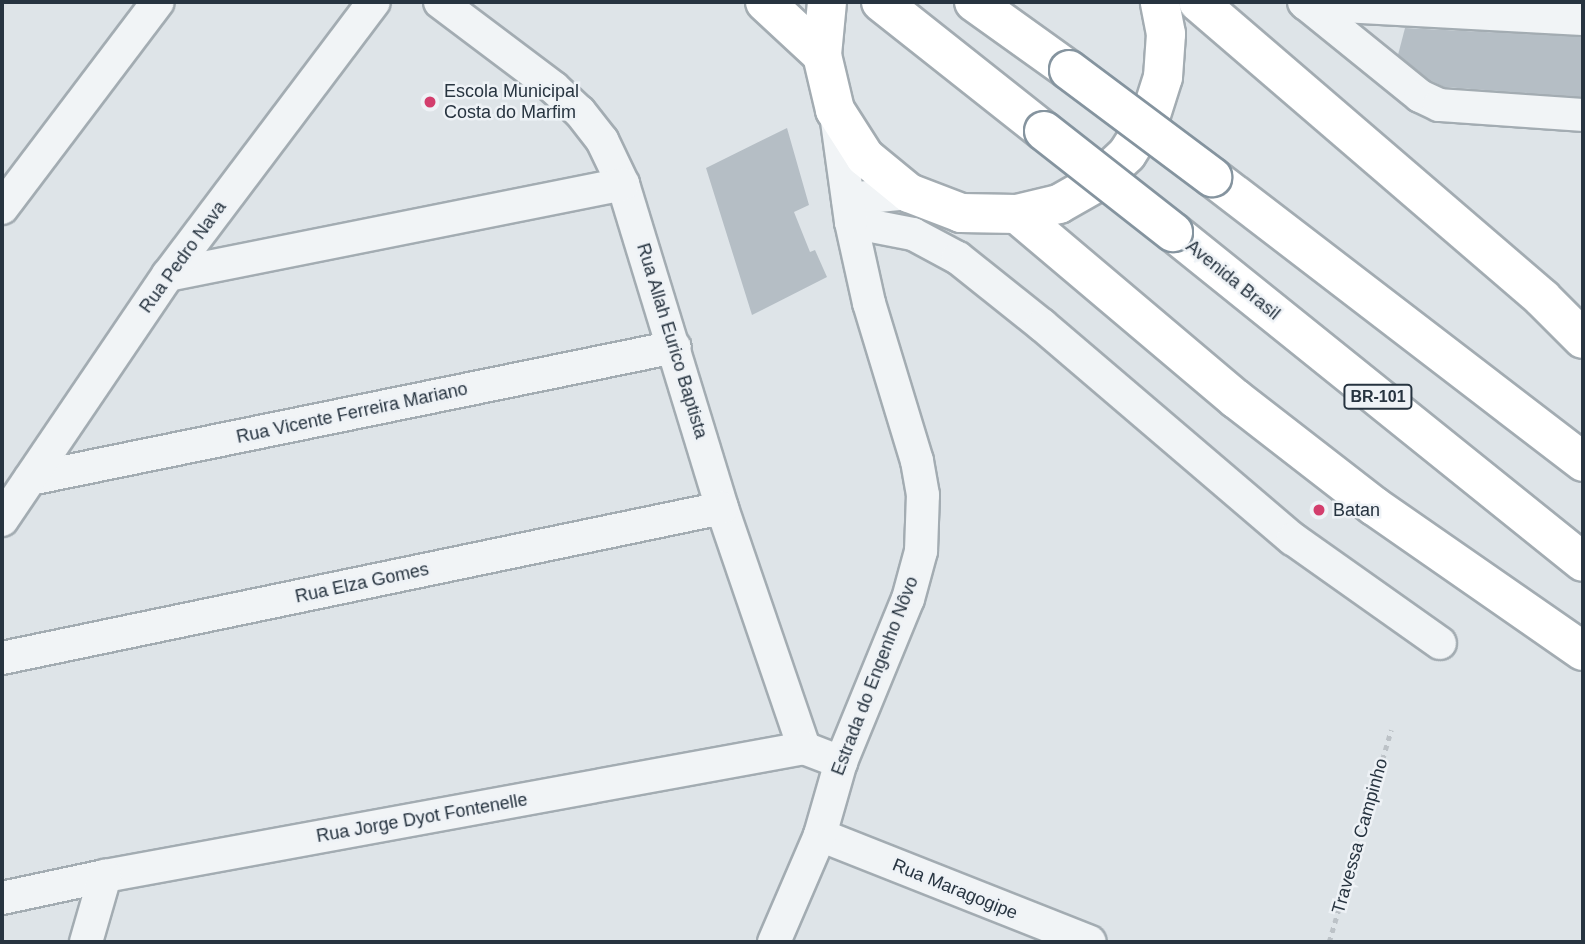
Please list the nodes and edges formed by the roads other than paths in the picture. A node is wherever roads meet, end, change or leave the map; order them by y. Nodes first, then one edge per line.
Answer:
1 (158, 2) edge
2 (440, 2) edge
3 (765, 2) edge
4 (827, 2) edge
5 (881, 2) edge
6 (974, 2) edge
7 (1160, 2) edge
8 (1198, 2) edge
9 (1305, 3) edge
10 (364, 5) edge
11 (1583, 19) edge
12 (822, 55) junction
13 (835, 110) junction
14 (1583, 115) edge
15 (623, 184) junction
16 (909, 193) junction
17 (2, 208) edge
18 (850, 211) junction
19 (1017, 214) junction
20 (169, 275) junction
21 (1583, 339) edge
22 (675, 347) junction
23 (1583, 462) edge
24 (30, 479) junction
25 (722, 508) junction
26 (3, 513) edge
27 (1583, 562) edge
28 (1440, 643) dead end
29 (1583, 651) edge
30 (2, 659) edge
31 (804, 748) junction
32 (841, 762) junction
33 (820, 835) junction
34 (105, 876) junction
35 (2, 898) edge
36 (86, 942) edge
37 (775, 942) edge
38 (1090, 942) edge

1 - 17 street
2 - 15 street, Rua Allah Eurico Baptista
3 - 12 main road
4 - 12 main road
5 - 27 main road, Avenida Brasil / BR-101, bridge
6 - 23 main road, bridge
7 - 19 main road
8 - 21 main road
9 - 11 street
9 - 14 street
10 - 20 street, Rua Pedro Nava
12 - 13 main road
13 - 16 main road
13 - 18 street, Estrada do Engenho Nôvo
15 - 20 street
15 - 22 street, Rua Allah Eurico Baptista
16 - 18 street
16 - 19 main road
18 - 28 street
18 - 32 street, Estrada do Engenho Nôvo
19 - 29 main road
20 - 24 street, Rua Pedro Nava
22 - 24 street, Rua Vicente Ferreira Mariano
22 - 25 street, Rua Allah Eurico Baptista
24 - 26 street, Rua Pedro Nava
25 - 30 street, Rua Elza Gomes
25 - 31 street, Rua Allah Eurico Baptista
31 - 32 street
31 - 34 street, Rua Jorge Dyot Fontenelle
32 - 33 street, Estrada do Engenho Nôvo
33 - 37 street, Estrada do Engenho Nôvo
33 - 38 street, Rua Maragogipe
34 - 35 street, Rua Jorge Dyot Fontenelle
34 - 36 street

